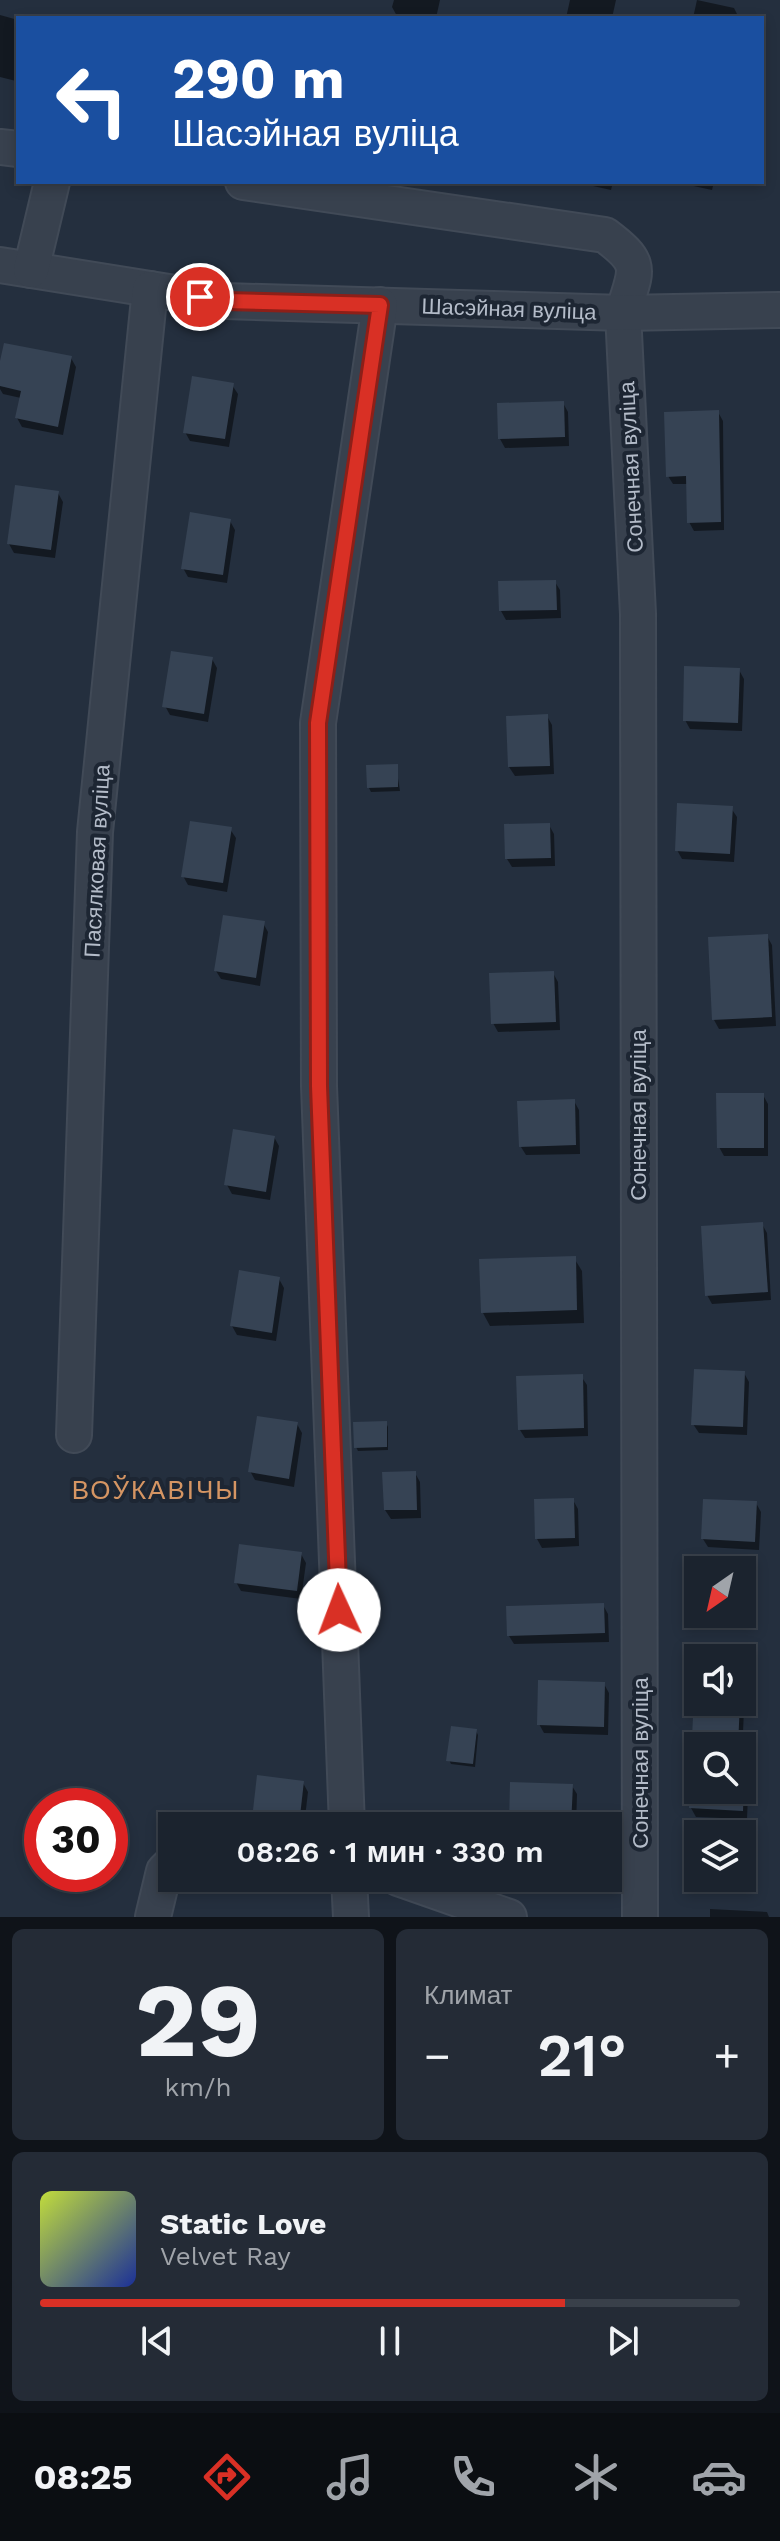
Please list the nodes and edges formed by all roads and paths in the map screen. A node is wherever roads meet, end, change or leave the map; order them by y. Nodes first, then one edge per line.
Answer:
1 (51, 184) edge
2 (257, 184) edge
3 (16, 268) edge
4 (150, 289) junction
5 (380, 305) junction
6 (780, 310) edge
7 (623, 313) junction
8 (74, 1435) dead end
9 (346, 1812) edge
10 (159, 1892) edge
11 (350, 1892) edge
12 (438, 1892) edge
13 (153, 1917) edge
14 (351, 1917) edge
15 (509, 1917) edge
16 (640, 1917) edge

1 - 3 street
2 - 7 street
3 - 4 street, Шасэйная вуліца
4 - 5 street, Шасэйная вуліца
4 - 8 street, Пасялковая вуліца
5 - 7 street, Шасэйная вуліца
5 - 9 street
6 - 7 street, Шасэйная вуліца
7 - 16 street, Сонечная вуліца
10 - 13 street
11 - 14 street
12 - 15 street

